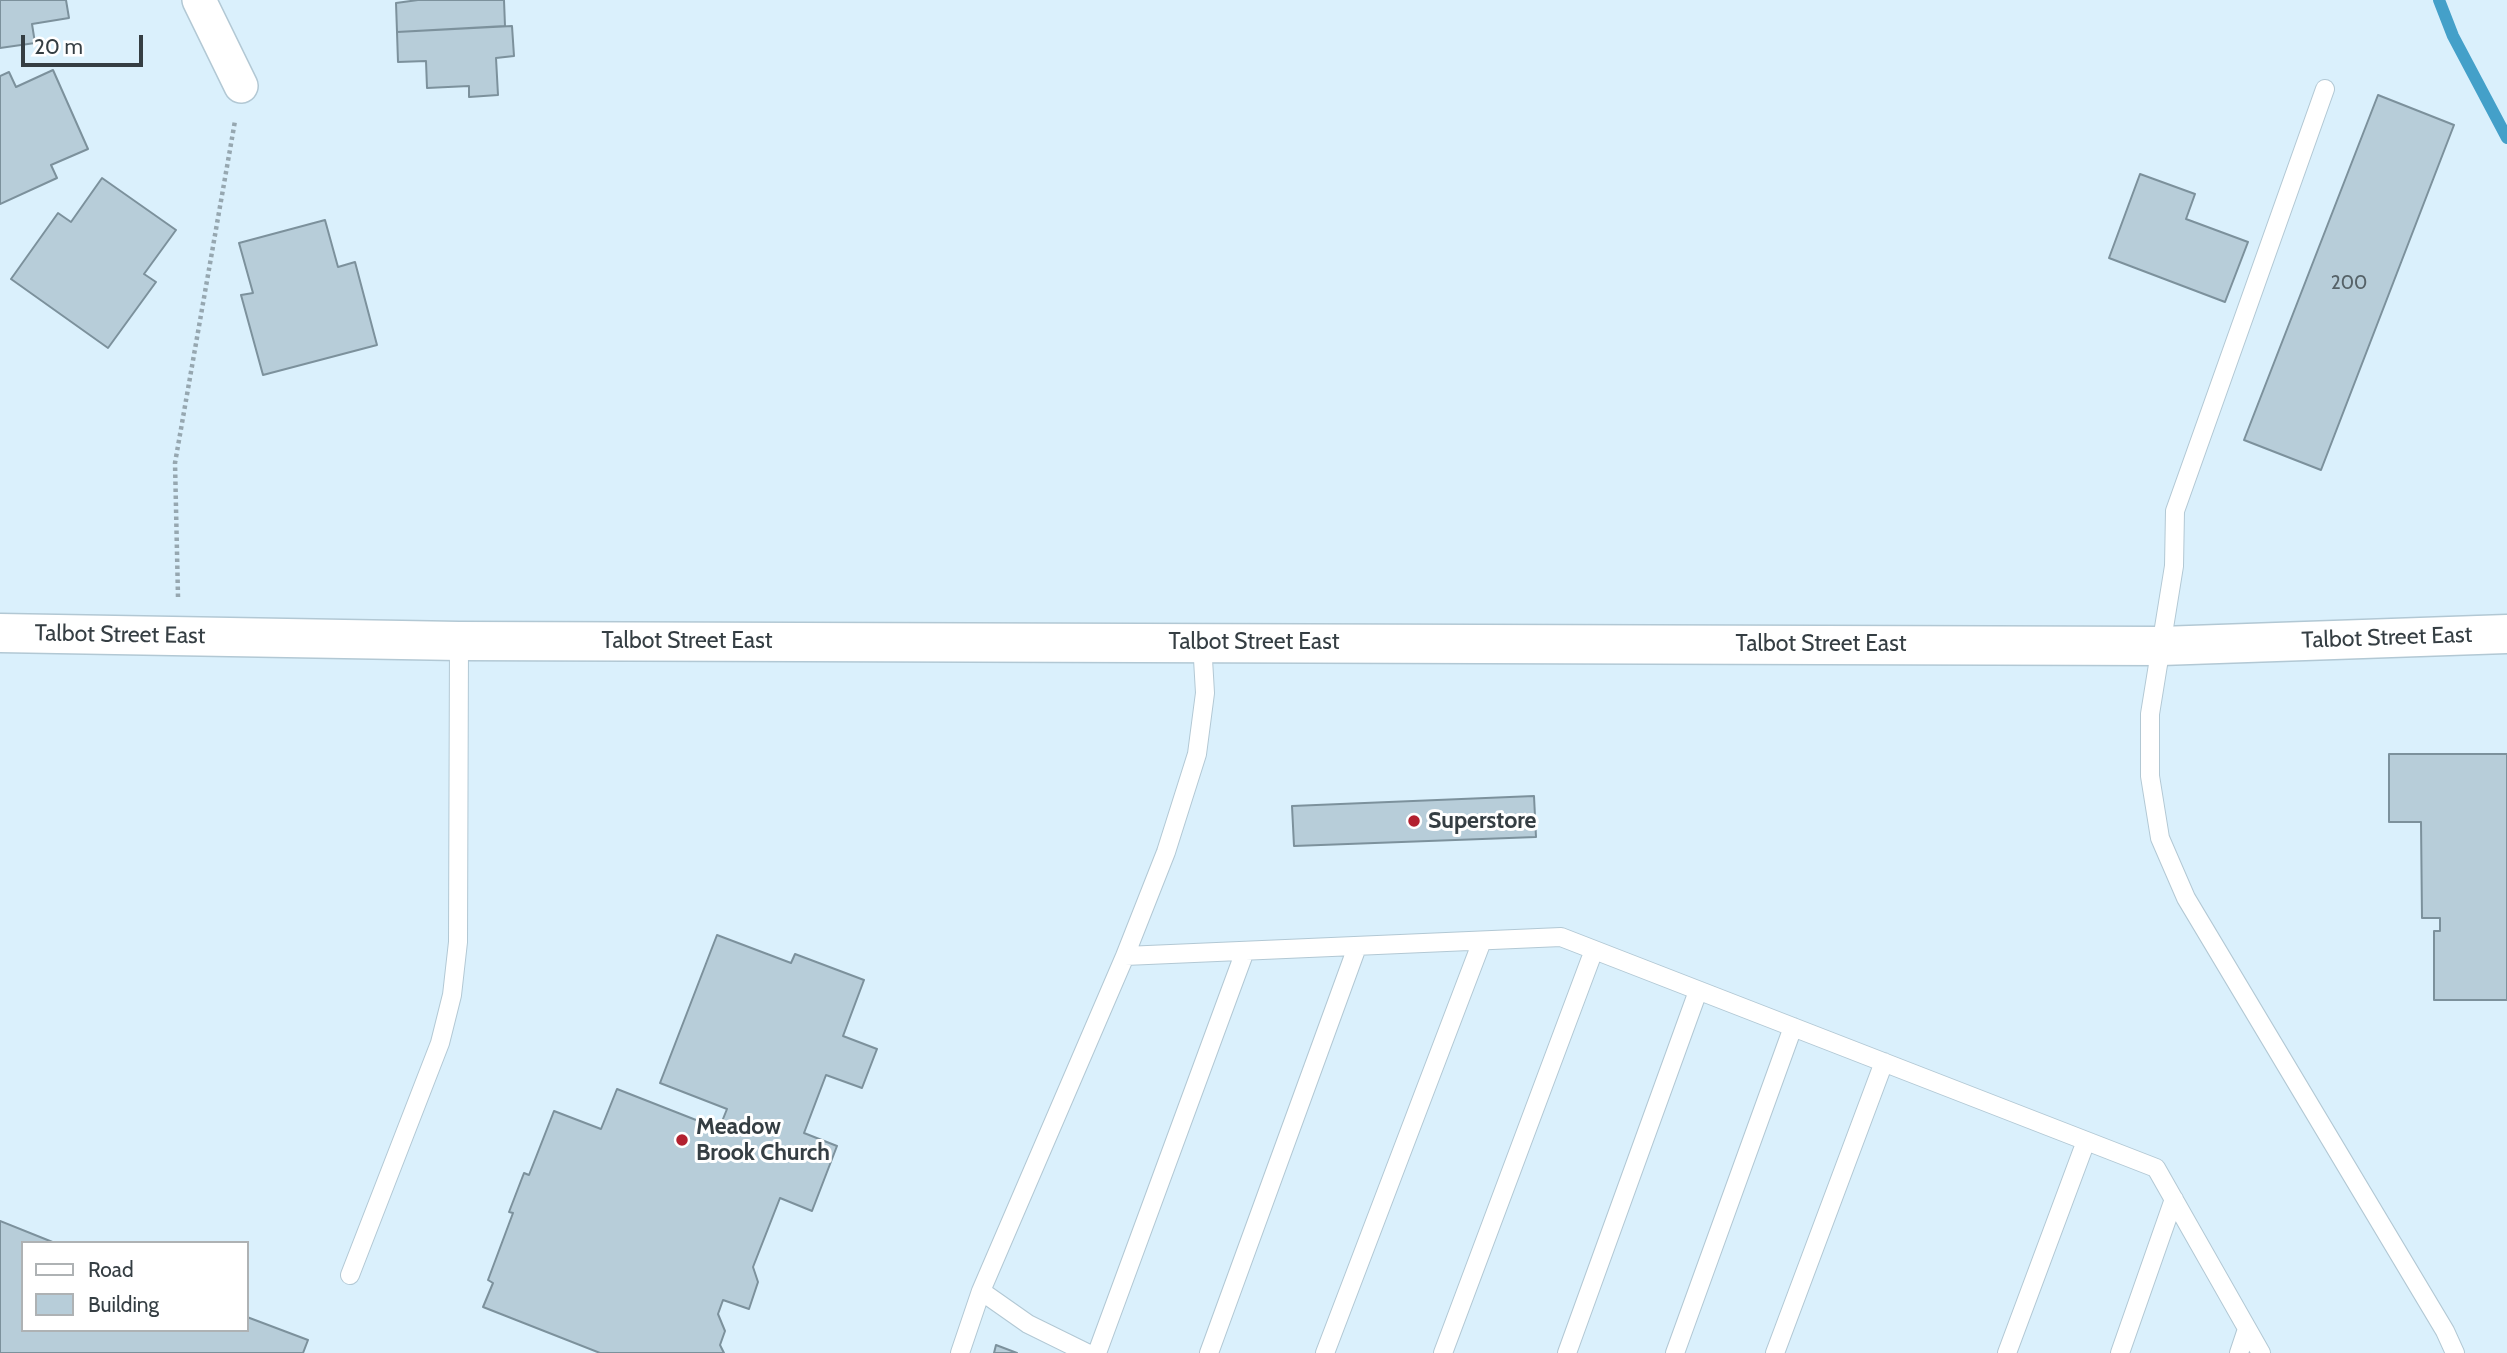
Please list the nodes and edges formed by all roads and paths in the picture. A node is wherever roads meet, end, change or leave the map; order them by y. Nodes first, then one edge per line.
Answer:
1 (199, 0) edge
2 (241, 86) joint
3 (2325, 89) dead end
4 (0, 633) edge
5 (2507, 634) edge
6 (179, 636) junction
7 (459, 641) junction
8 (1202, 642) junction
9 (2161, 646) junction
10 (1482, 941) junction
11 (1357, 947) junction
12 (1594, 950) junction
13 (1245, 951) junction
14 (1125, 956) junction
15 (1698, 990) junction
16 (1793, 1027) junction
17 (1884, 1062) junction
18 (2086, 1141) junction
19 (2174, 1199) junction
20 (350, 1275) dead end
21 (981, 1291) junction
22 (2247, 1329) junction
23 (960, 1353) edge
24 (1087, 1353) edge
25 (1097, 1353) edge
26 (1209, 1353) edge
27 (1325, 1353) edge
28 (1443, 1353) edge
29 (1567, 1353) edge
30 (1675, 1353) edge
31 (1775, 1353) edge
32 (2007, 1353) edge
33 (2120, 1353) edge
34 (2239, 1353) edge
35 (2261, 1353) edge
36 (2455, 1353) edge

1 - 2 street
2 - 6 path
3 - 9 lane
4 - 6 main road, Talbot Street East
5 - 9 main road, Talbot Street East
6 - 7 main road, Talbot Street East
7 - 8 main road, Talbot Street East
7 - 20 lane
8 - 9 main road, Talbot Street East
8 - 14 lane
9 - 36 lane
10 - 11 lane
10 - 12 lane
10 - 27 lane
11 - 13 lane
11 - 26 lane
12 - 15 lane
12 - 28 lane
13 - 14 lane
13 - 25 lane
14 - 21 lane
15 - 16 lane
15 - 29 lane
16 - 17 lane
16 - 30 lane
17 - 18 lane
17 - 31 lane
18 - 19 lane
18 - 32 lane
19 - 22 lane
19 - 33 lane
21 - 23 lane
21 - 24 lane
22 - 34 lane
22 - 35 lane

